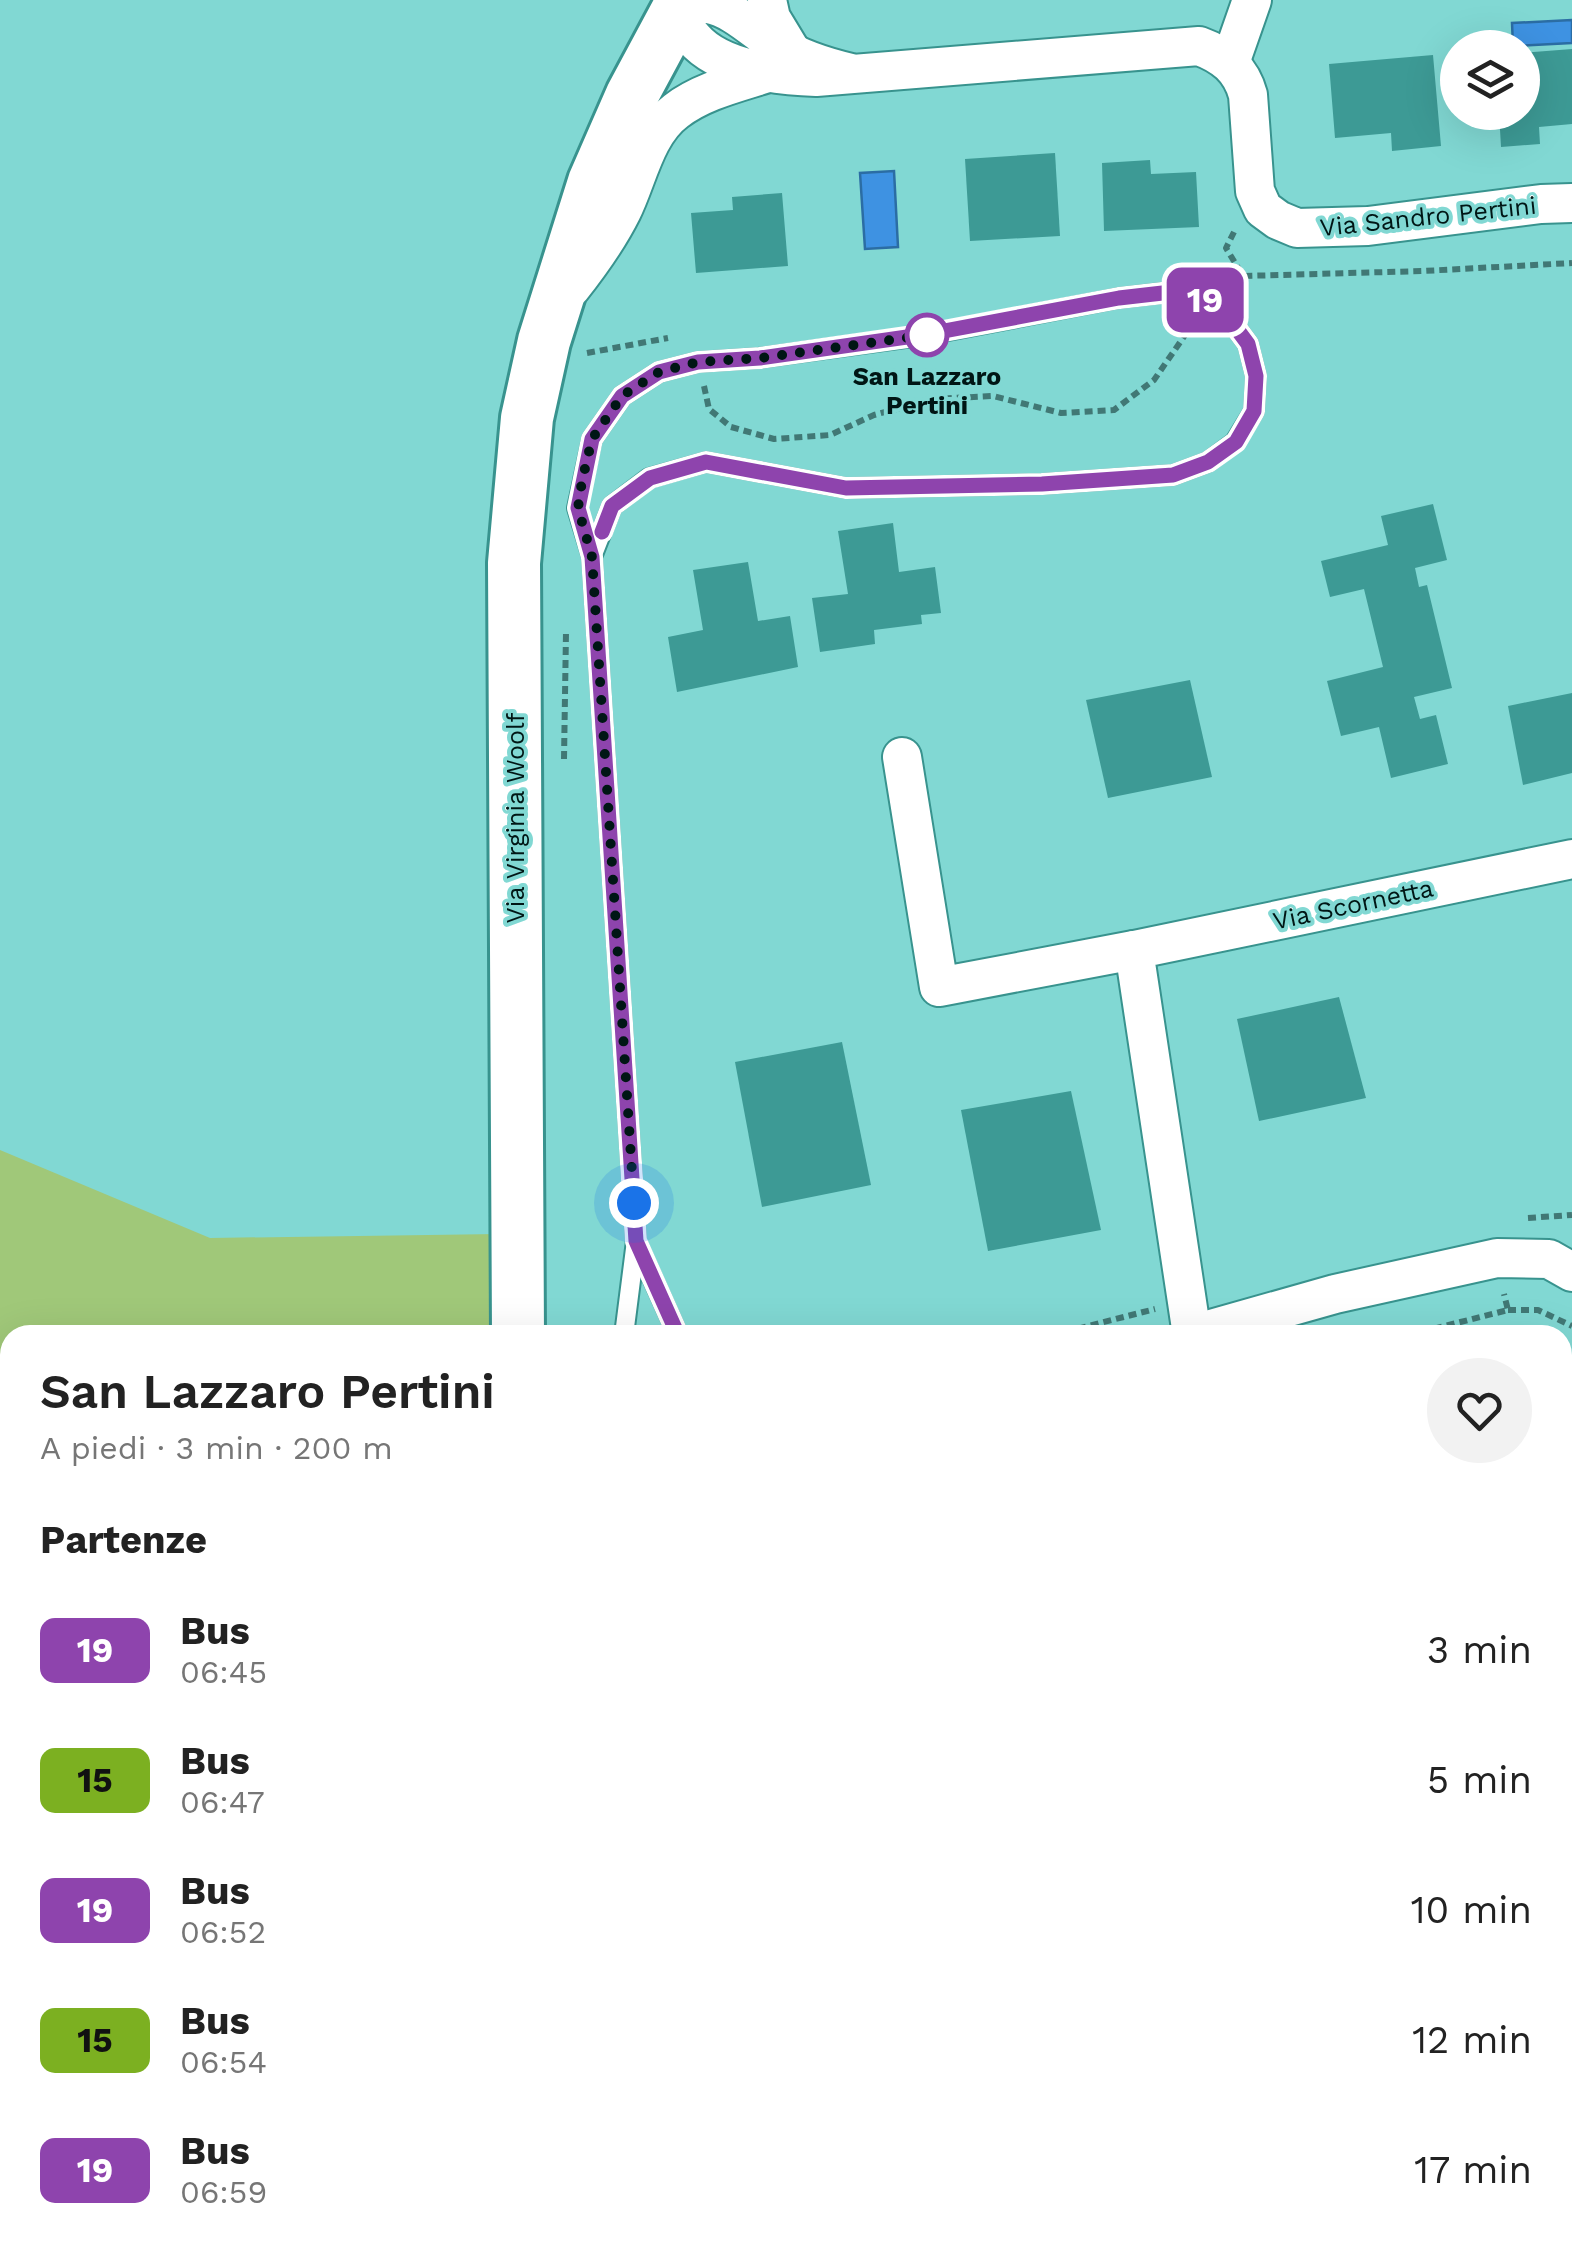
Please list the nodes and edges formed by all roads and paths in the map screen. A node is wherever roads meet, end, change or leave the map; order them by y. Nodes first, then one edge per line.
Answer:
1 (767, 0) edge
2 (1252, 0) edge
3 (680, 5) edge
4 (1230, 63) junction
5 (781, 64) junction
6 (1572, 203) edge
7 (1243, 276) dead end
8 (1208, 301) junction
9 (550, 323) junction
10 (698, 362) junction
11 (592, 557) junction
12 (902, 757) dead end
13 (1572, 859) edge
14 (1134, 950) junction
15 (636, 1241) junction
16 (1572, 1272) edge
17 (1508, 1310) dead end
18 (518, 1325) edge
19 (625, 1325) edge
20 (674, 1325) edge
21 (1190, 1325) edge
22 (1226, 1325) edge
23 (1570, 1325) edge

1 - 5 street
2 - 4 street
3 - 5 street
3 - 9 street, Via Virginia Woolf
4 - 5 street
4 - 6 street, Via Sandro Pertini
5 - 9 street, Via Virginia Woolf
7 - 8 path
8 - 10 lane
8 - 10 path
8 - 11 lane
9 - 10 path
9 - 18 street, Via Virginia Woolf
10 - 11 lane
11 - 15 lane
12 - 14 street, Via Scornetta
13 - 14 street, Via Scornetta
14 - 21 street
15 - 19 lane
15 - 20 lane
16 - 22 street
17 - 23 path

